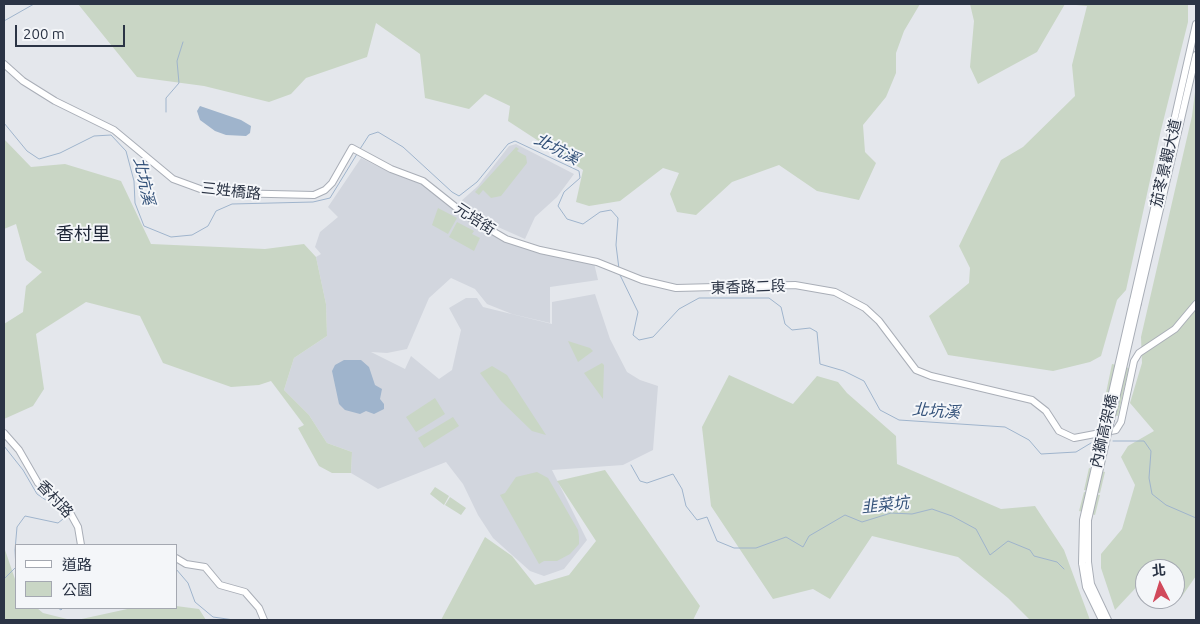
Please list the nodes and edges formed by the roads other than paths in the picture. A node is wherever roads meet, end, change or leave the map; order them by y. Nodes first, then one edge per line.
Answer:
1 (1196, 24) edge
2 (1196, 55) edge
3 (4, 64) edge
4 (354, 149) joint
5 (610, 268) joint
6 (1136, 302) junction
7 (1196, 304) edge
8 (4, 433) edge
9 (81, 544) edge
10 (178, 559) edge
11 (1085, 562) junction
12 (264, 620) edge
13 (1102, 620) edge
14 (1108, 620) edge

1 - 6 street, 茄苳景觀大道
2 - 6 street, 茄苳景觀大道
3 - 4 street, 三姓橋路
4 - 5 street, 元培街
5 - 7 street, 東香路二段
6 - 11 street, 內獅高架橋, bridge
8 - 9 street, 香村路
10 - 12 street
11 - 13 street
11 - 14 street

